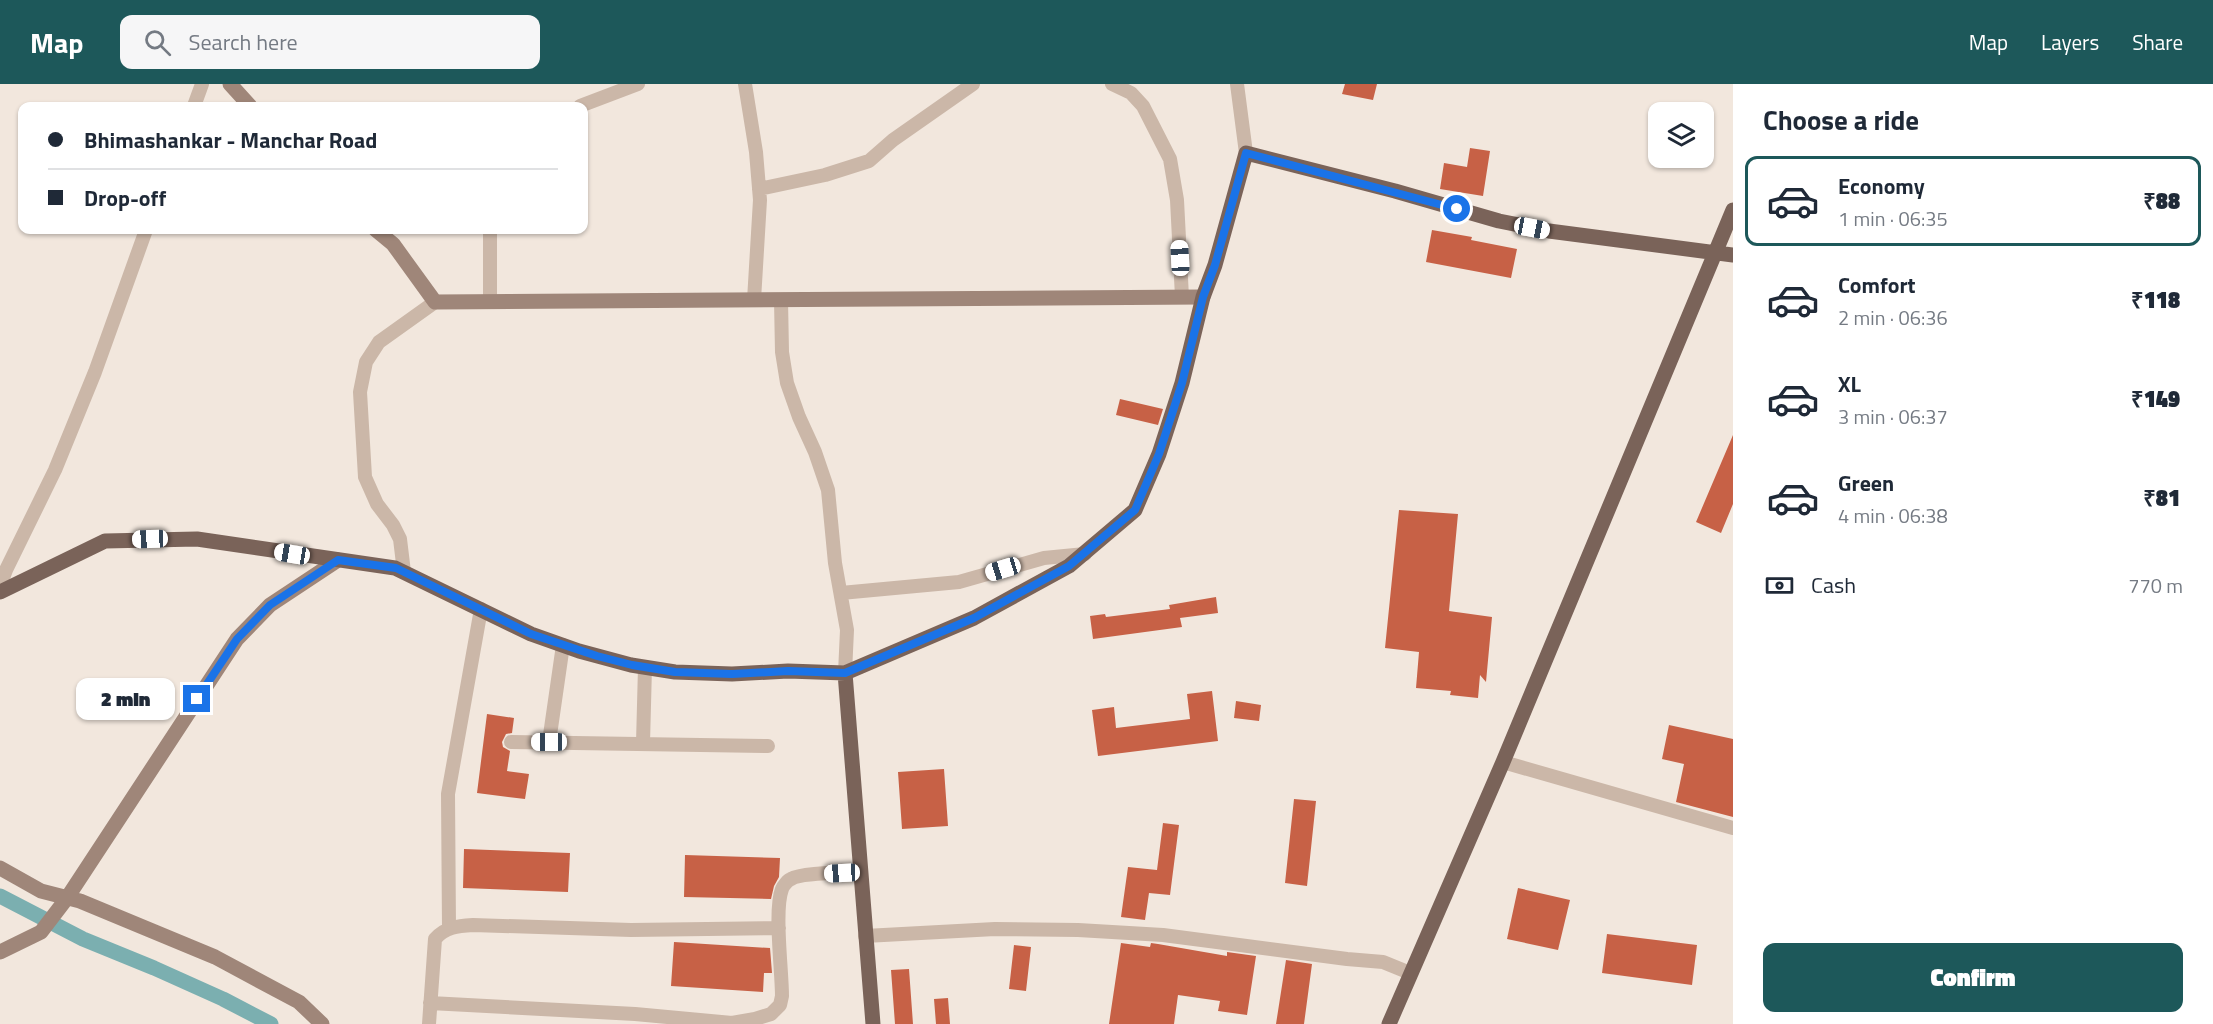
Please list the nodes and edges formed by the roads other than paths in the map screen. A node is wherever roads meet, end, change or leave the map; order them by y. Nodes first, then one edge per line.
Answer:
1 (202, 84) edge
2 (230, 84) edge
3 (638, 84) edge
4 (745, 84) edge
5 (973, 84) edge
6 (1112, 84) edge
7 (1238, 84) edge
8 (195, 102) edge
9 (246, 102) edge
10 (588, 103) edge
11 (1246, 153) junction
12 (759, 189) junction
13 (1733, 210) edge
14 (145, 234) edge
15 (381, 234) edge
16 (490, 234) edge
17 (1715, 254) junction
18 (1733, 255) edge
19 (1182, 297) junction
20 (1203, 297) junction
21 (754, 300) junction
22 (781, 300) junction
23 (435, 302) junction
24 (490, 302) junction
25 (1085, 554) junction
26 (338, 560) junction
27 (404, 572) junction
28 (0, 586) edge
29 (0, 592) edge
30 (841, 593) junction
31 (481, 609) junction
32 (563, 645) junction
33 (645, 668) junction
34 (845, 673) junction
35 (511, 742) dead end
36 (549, 742) junction
37 (643, 743) junction
38 (768, 746) dead end
39 (1503, 762) junction
40 (1733, 828) edge
41 (0, 868) edge
42 (860, 872) junction
43 (65, 899) junction
44 (780, 928) junction
45 (449, 929) junction
46 (865, 936) junction
47 (0, 952) edge
48 (1410, 973) junction
49 (430, 1003) junction
50 (322, 1024) edge
51 (429, 1024) edge
52 (873, 1024) edge
53 (1389, 1024) edge

1 - 8 street
2 - 9 street
3 - 10 street
4 - 12 street
5 - 12 street
6 - 19 street
7 - 11 street
11 - 17 main road
11 - 20 main road
12 - 21 street
13 - 17 main road
14 - 28 street
15 - 23 street
16 - 24 street
17 - 18 main road
17 - 39 main road
19 - 20 street
19 - 22 street
20 - 25 main road
21 - 22 street
21 - 24 street
22 - 30 street
23 - 24 street
23 - 27 street
25 - 30 street
25 - 34 main road
26 - 27 main road
26 - 29 main road
26 - 43 street
27 - 31 main road
30 - 34 street
31 - 32 main road
31 - 45 street
32 - 33 main road
32 - 36 street
33 - 34 main road
33 - 37 street
34 - 42 main road
35 - 36 street
36 - 37 street
37 - 38 street
39 - 40 street
39 - 48 main road
41 - 43 street
42 - 44 street
42 - 46 main road
43 - 47 street
43 - 50 street
44 - 45 street
44 - 49 street
45 - 49 street
46 - 48 street
46 - 52 main road
48 - 53 main road
49 - 51 street

